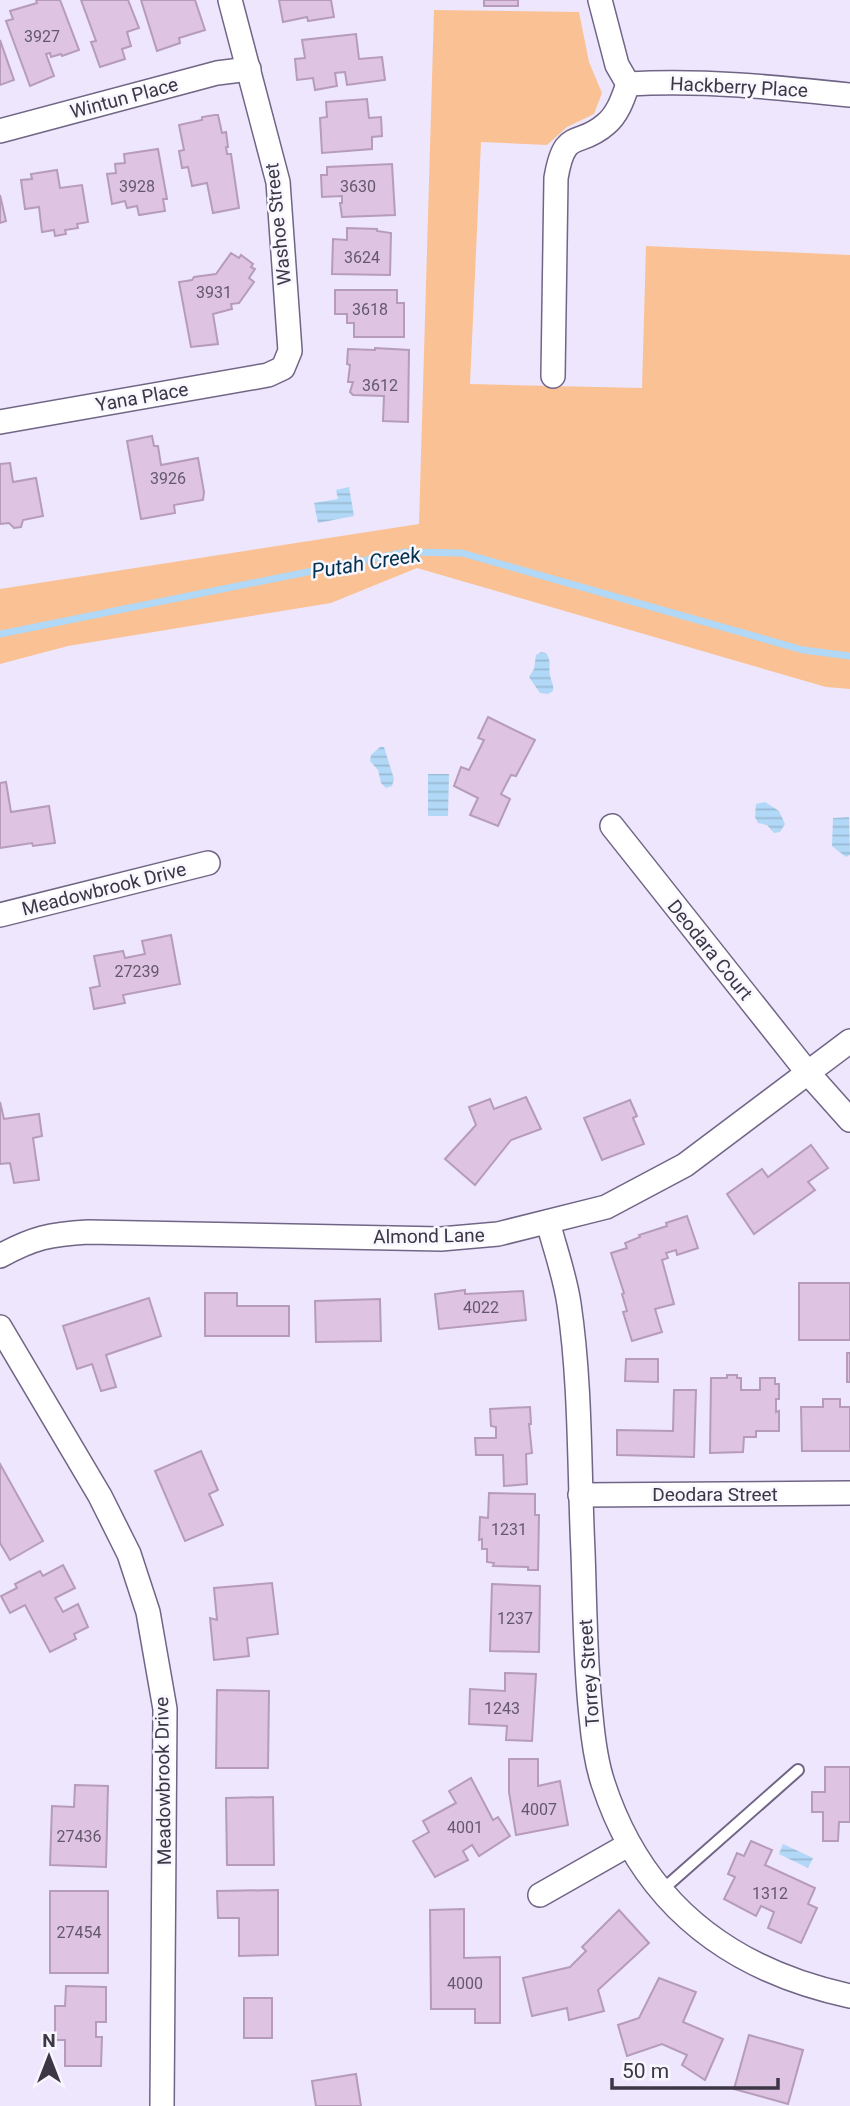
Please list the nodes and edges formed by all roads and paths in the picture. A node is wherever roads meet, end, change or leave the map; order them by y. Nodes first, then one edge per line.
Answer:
1 (230, 0) edge
2 (600, 0) edge
3 (249, 69) junction
4 (628, 84) junction
5 (850, 95) edge
6 (0, 131) edge
7 (283, 368) joint
8 (553, 376) dead end
9 (0, 422) edge
10 (612, 826) dead end
11 (208, 863) dead end
12 (0, 915) edge
13 (850, 1041) edge
14 (808, 1073) junction
15 (850, 1120) edge
16 (548, 1222) junction
17 (0, 1256) edge
18 (0, 1327) edge
19 (850, 1493) edge
20 (580, 1495) junction
21 (798, 1770) dead end
22 (628, 1845) junction
23 (661, 1891) junction
24 (540, 1895) dead end
25 (850, 1996) edge
26 (162, 2106) edge

1 - 3 street, Washoe Street
2 - 4 street
3 - 6 street, Wintun Place
3 - 7 street, Washoe Street
4 - 5 street, Hackberry Place
4 - 8 street
7 - 9 street, Yana Place
10 - 14 street, Deodara Court
11 - 12 street, Meadowbrook Drive
13 - 14 street, Almond Lane
14 - 15 street
14 - 16 street, Almond Lane
16 - 17 street, Almond Lane
16 - 20 street, Torrey Street
18 - 26 street, Meadowbrook Drive
19 - 20 street, Deodara Street
20 - 22 street, Torrey Street
21 - 23 lane
22 - 23 street, Torrey Street
22 - 24 street
23 - 25 street, Torrey Street

